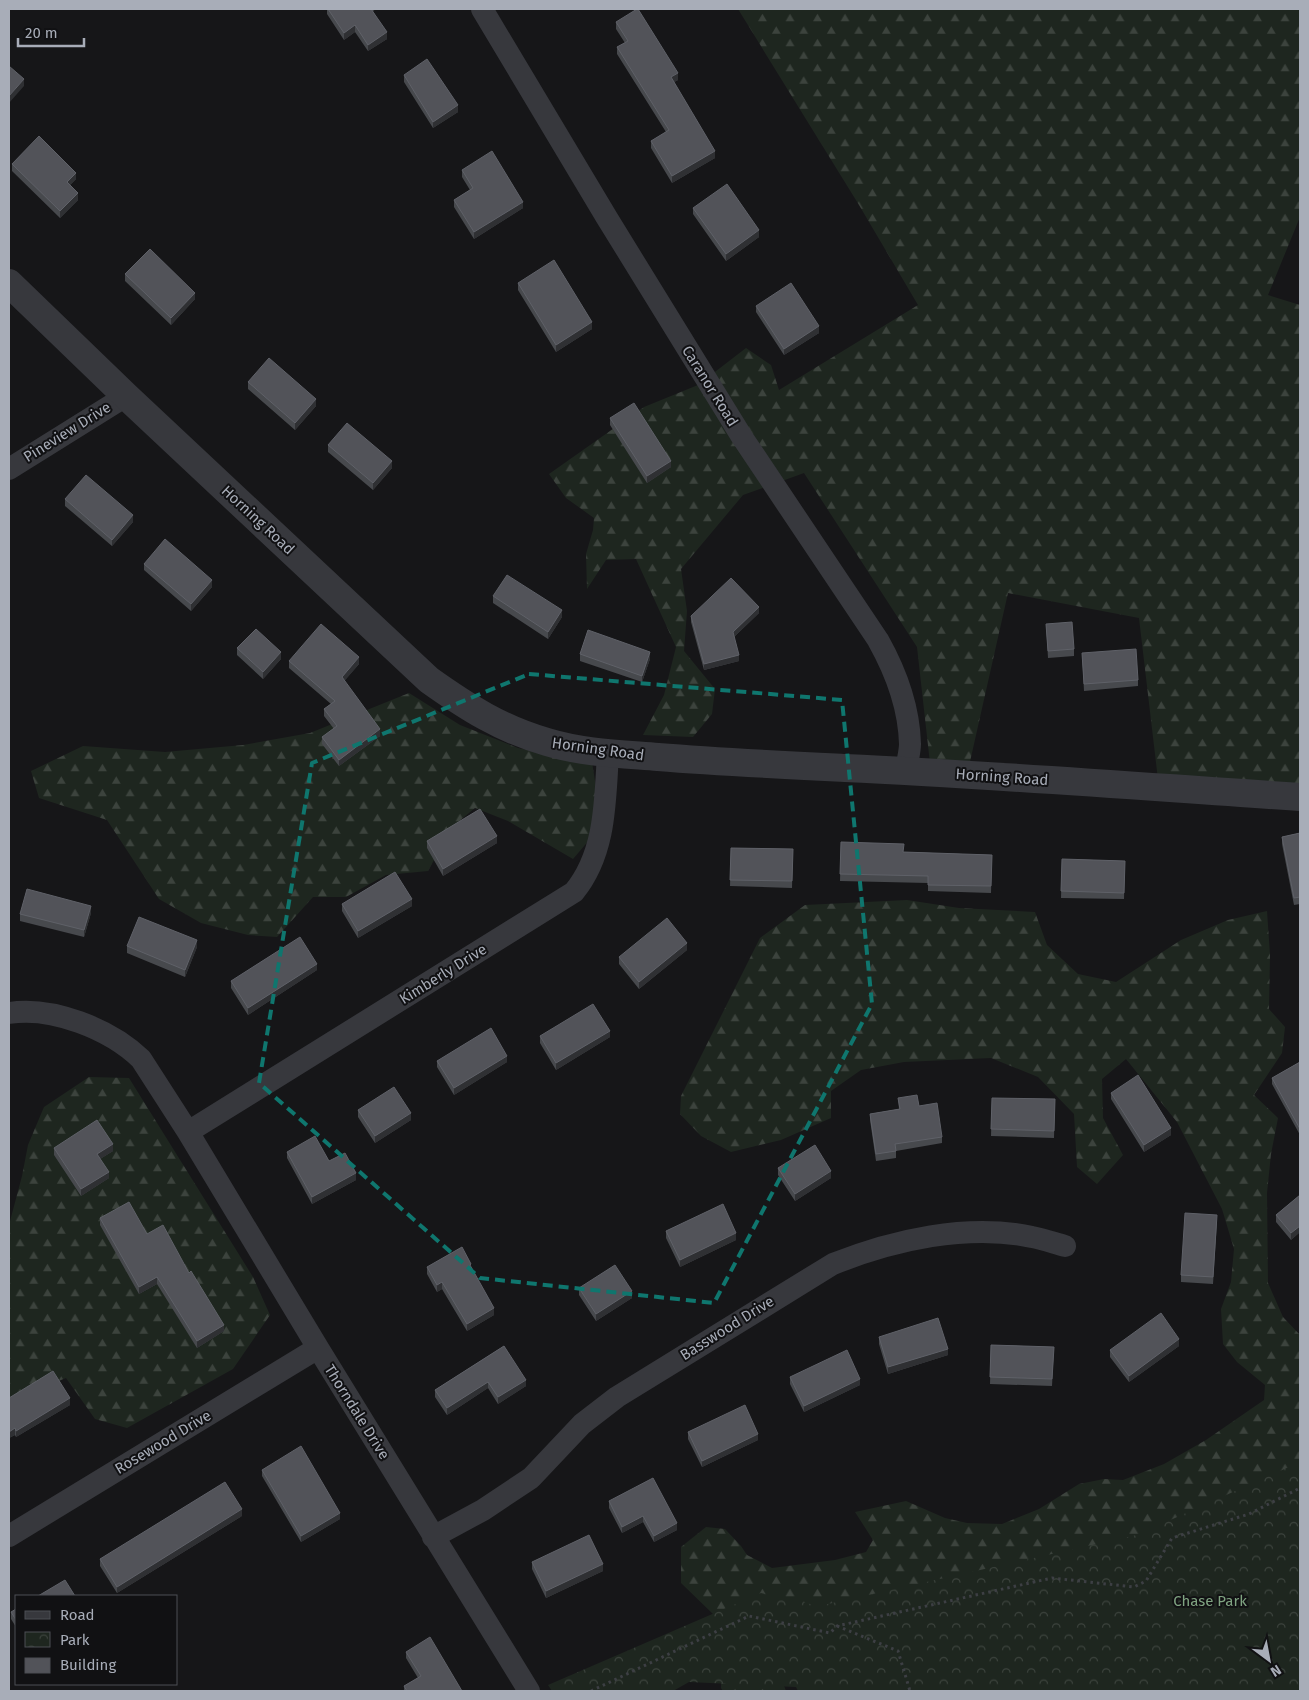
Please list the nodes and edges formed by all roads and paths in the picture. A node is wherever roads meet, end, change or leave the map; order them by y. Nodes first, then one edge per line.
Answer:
1 (482, 9) edge
2 (9, 283) edge
3 (126, 396) junction
4 (9, 469) edge
5 (608, 753) junction
6 (906, 771) junction
7 (1300, 797) edge
8 (9, 1013) edge
9 (188, 1132) junction
10 (1065, 1246) dead end
11 (318, 1348) junction
12 (1300, 1488) edge
13 (9, 1536) edge
14 (433, 1537) junction
15 (836, 1626) junction
16 (529, 1691) edge
17 (592, 1691) edge
18 (910, 1691) edge

1 - 6 street, Caranor Road
2 - 3 street, Horning Road
3 - 4 street, Pineview Drive
3 - 5 street, Horning Road
5 - 6 street, Horning Road
5 - 9 street, Kimberly Drive
6 - 7 street, Horning Road
8 - 9 street, Thorndale Drive
9 - 11 street, Thorndale Drive
10 - 14 street, Basswood Drive
11 - 13 street, Rosewood Drive
11 - 14 street, Thorndale Drive
12 - 15 path
14 - 16 street, Thorndale Drive
15 - 17 path
15 - 18 path

